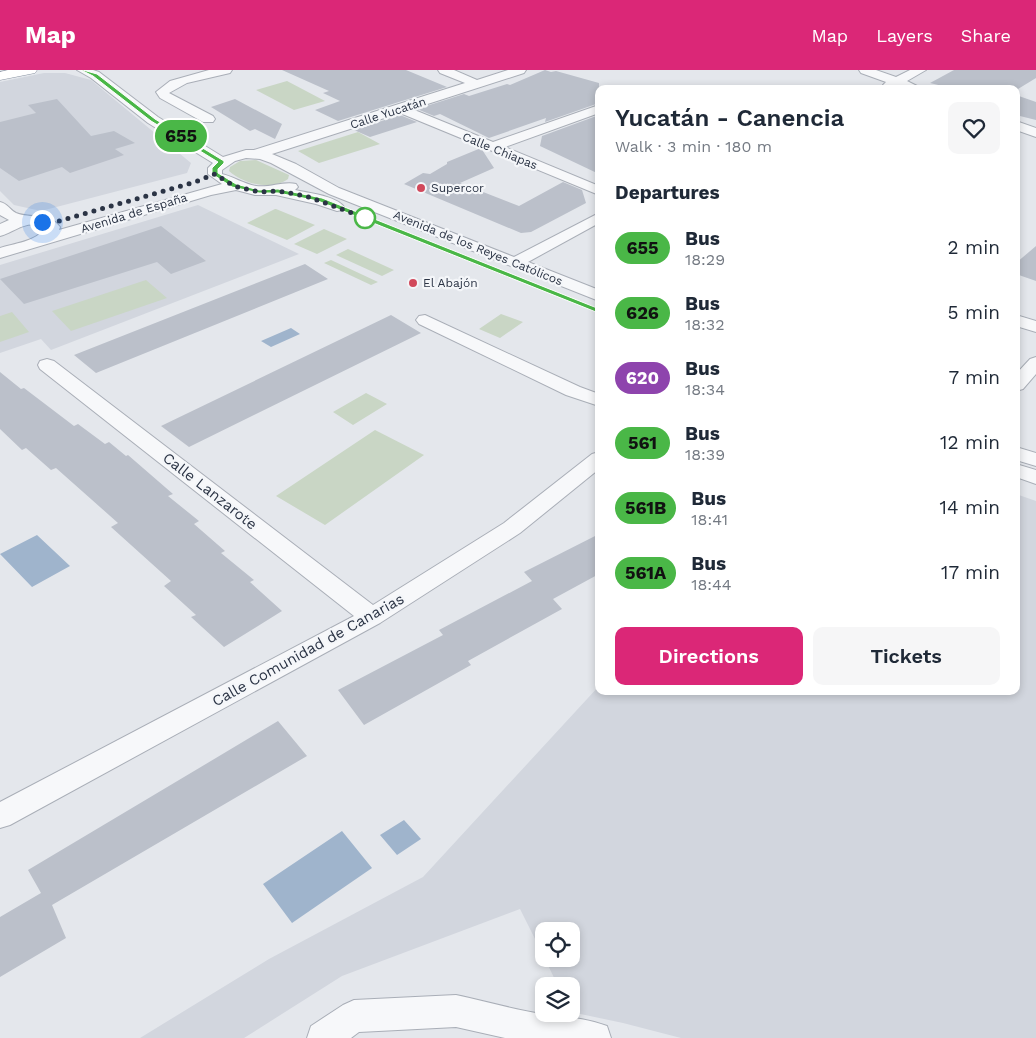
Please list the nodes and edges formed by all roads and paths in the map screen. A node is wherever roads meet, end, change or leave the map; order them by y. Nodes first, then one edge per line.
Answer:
1 (30, 70) edge
2 (83, 70) edge
3 (105, 70) edge
4 (226, 70) edge
5 (444, 70) edge
6 (520, 70) edge
7 (865, 70) edge
8 (920, 70) edge
9 (0, 76) edge
10 (898, 82) junction
11 (477, 84) junction
12 (891, 85) edge
13 (906, 85) edge
14 (402, 109) junction
15 (595, 109) edge
16 (208, 120) dead end
17 (1020, 127) edge
18 (1036, 133) edge
19 (492, 147) junction
20 (249, 154) junction
21 (218, 168) junction
22 (303, 173) junction
23 (234, 186) junction
24 (595, 189) edge
25 (278, 191) junction
26 (595, 219) edge
27 (41, 222) junction
28 (2, 227) edge
29 (34, 242) junction
30 (0, 252) edge
31 (515, 263) junction
32 (595, 294) edge
33 (595, 308) edge
34 (425, 320) dead end
35 (1020, 321) edge
36 (1036, 327) edge
37 (1036, 363) edge
38 (48, 365) dead end
39 (1020, 381) edge
40 (595, 388) edge
41 (573, 391) junction
42 (595, 399) edge
43 (1020, 454) edge
44 (1036, 460) edge
45 (595, 461) edge
46 (1020, 471) edge
47 (1036, 477) edge
48 (372, 618) junction
49 (0, 816) edge
50 (540, 1034) edge
51 (323, 1038) edge
52 (595, 1038) edge

1 - 9 highway
2 - 21 street
3 - 20 street, Avenida de los Reyes Católicos
4 - 16 street
5 - 11 street
6 - 11 street, Calle Yucatán
7 - 10 street
8 - 10 street
10 - 12 street
10 - 13 street
11 - 14 street, Calle Yucatán
14 - 19 street, Calle Chiapas
14 - 20 street, Calle Yucatán
15 - 19 street
17 - 18 street
19 - 24 street, Calle Chiapas
20 - 21 street, Calle Yucatán
20 - 22 street, Avenida de los Reyes Católicos
21 - 23 street
21 - 27 street, Avenida de España
22 - 25 street
22 - 31 street, Avenida de los Reyes Católicos
23 - 25 street, Avenida de los Reyes Católicos
23 - 29 street, Avenida de España
25 - 33 street, Avenida de los Reyes Católicos
26 - 31 street
27 - 28 street, Avenida de España
27 - 29 street, Avenida de España
28 - 29 street, Avenida de España
29 - 30 street, Avenida de España
31 - 32 street, Avenida de los Reyes Católicos
34 - 41 street
35 - 36 street
37 - 39 street
38 - 48 street, Calle Lanzarote
40 - 41 street
41 - 42 street
43 - 44 street
45 - 48 street, Calle Comunidad de Canarias
46 - 47 street
48 - 49 street, Calle Comunidad de Canarias
50 - 51 street
50 - 52 street

